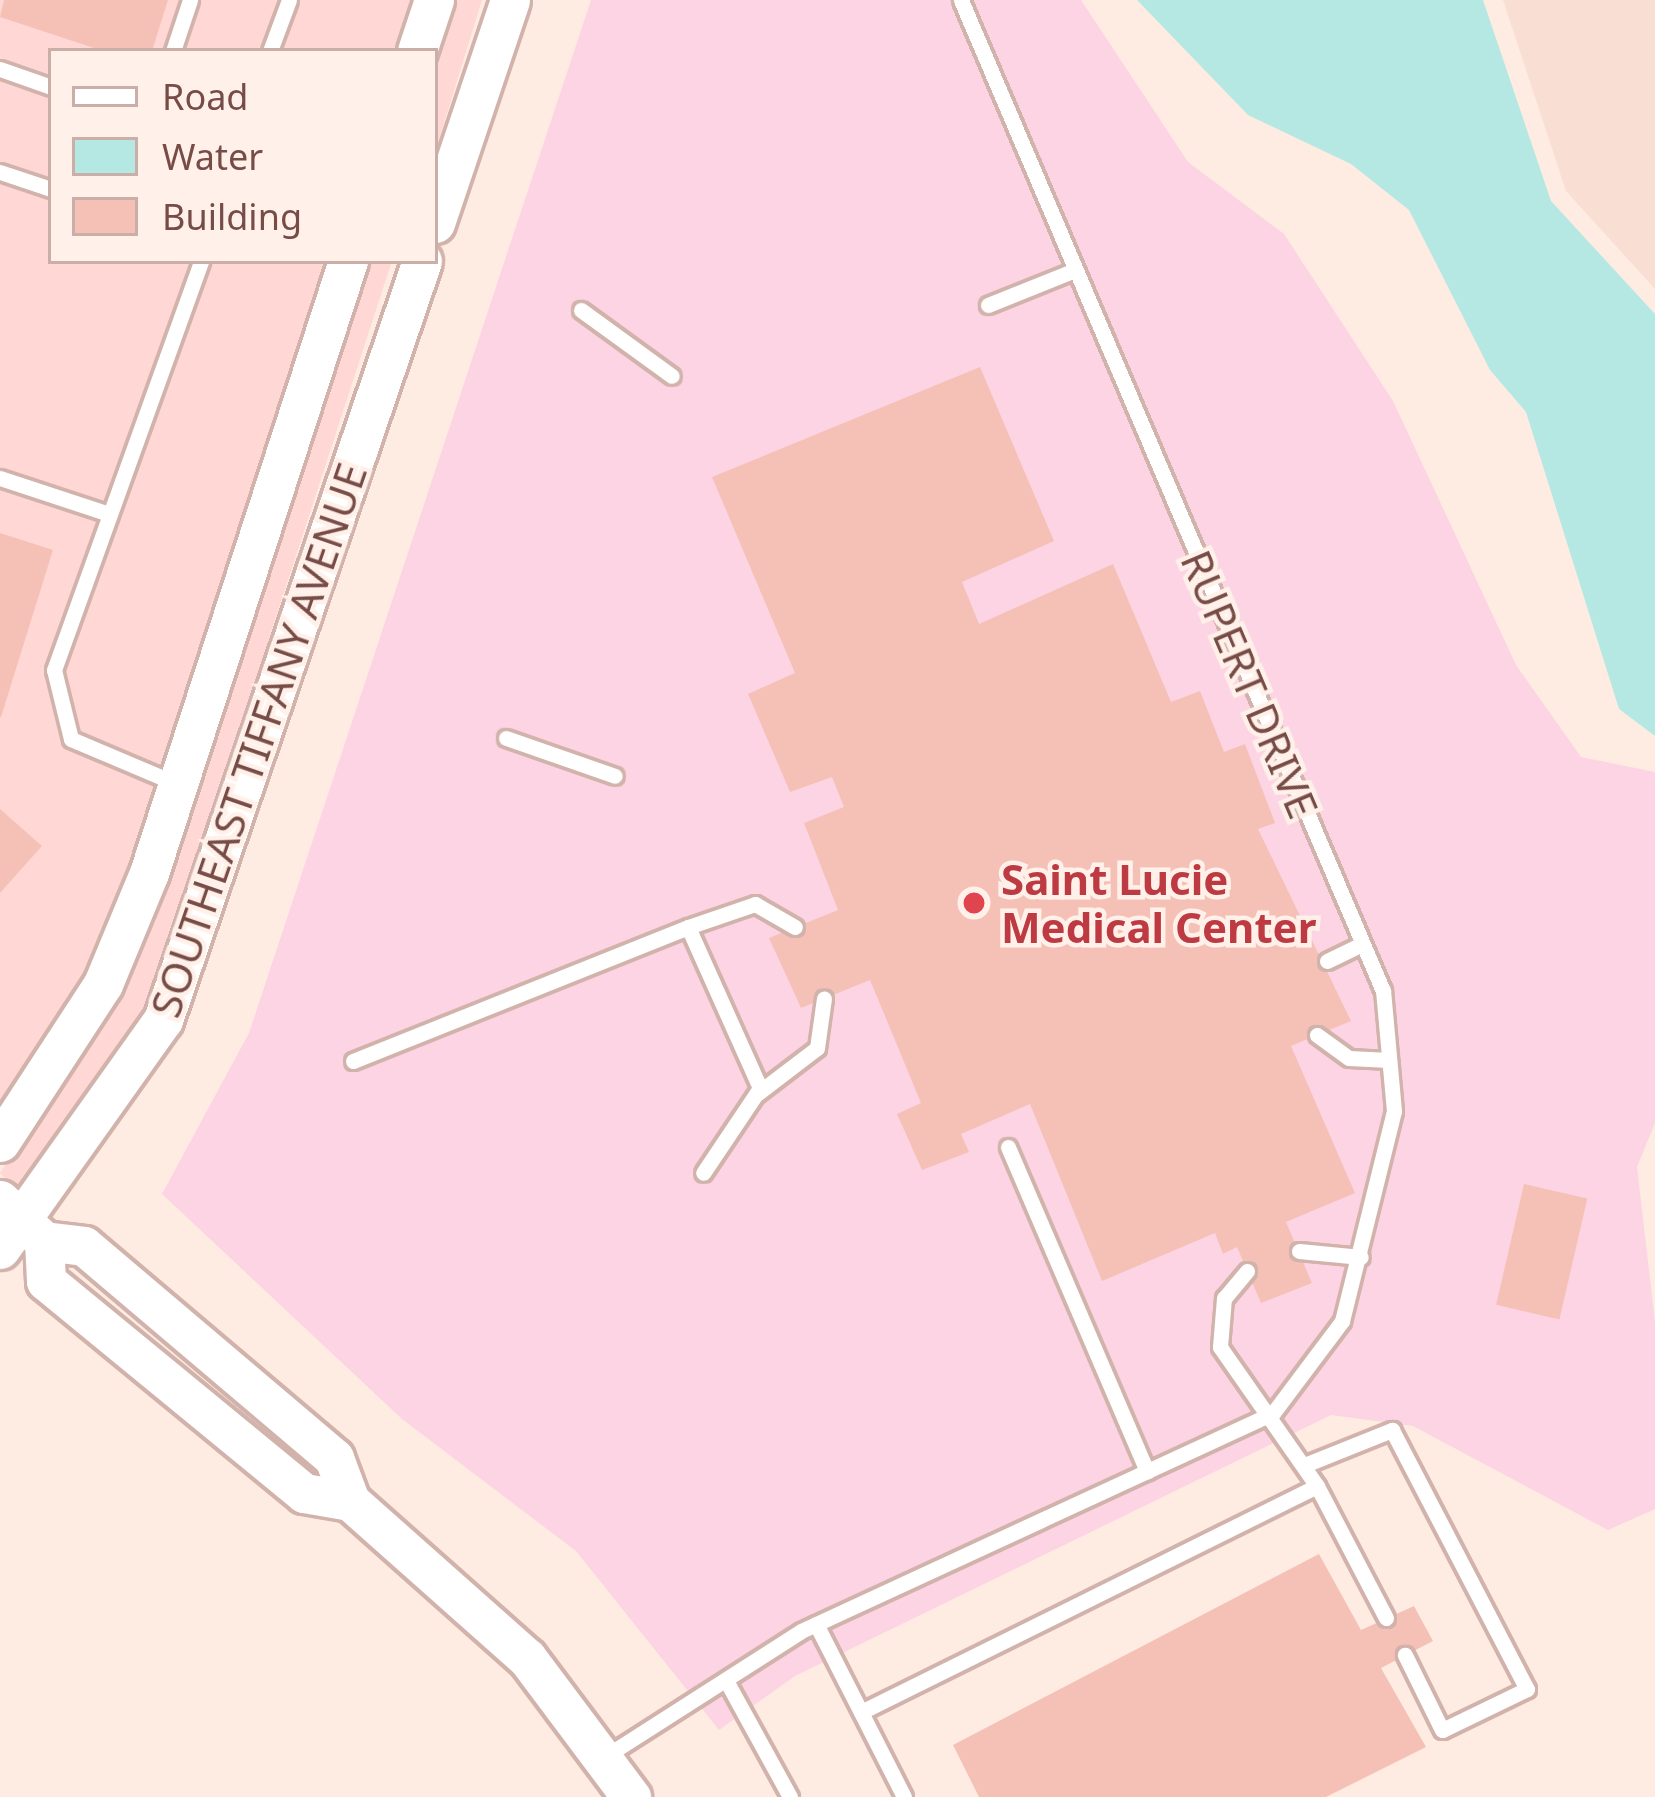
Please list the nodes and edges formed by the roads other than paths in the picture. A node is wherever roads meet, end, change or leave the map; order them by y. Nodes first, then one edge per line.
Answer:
1 (190, 0) edge
2 (289, 0) edge
3 (434, 0) edge
4 (510, 0) edge
5 (961, 0) edge
6 (174, 48) edge
7 (271, 48) edge
8 (418, 48) edge
9 (0, 69) edge
10 (48, 87) edge
11 (0, 172) edge
12 (48, 188) edge
13 (438, 214) edge
14 (201, 264) edge
15 (347, 264) edge
16 (421, 264) edge
17 (1070, 272) junction
18 (988, 305) dead end
19 (581, 310) dead end
20 (672, 376) dead end
21 (0, 478) edge
22 (109, 514) junction
23 (506, 738) dead end
24 (615, 776) dead end
25 (178, 784) junction
26 (688, 927) junction
27 (795, 927) dead end
28 (1362, 944) junction
29 (1327, 961) dead end
30 (824, 998) dead end
31 (1318, 1035) dead end
32 (1389, 1060) junction
33 (353, 1061) dead end
34 (758, 1093) junction
35 (0, 1142) edge
36 (1007, 1147) dead end
37 (703, 1173) dead end
38 (18, 1229) edge
39 (1299, 1251) dead end
40 (1361, 1257) junction
41 (1247, 1271) dead end
42 (1273, 1413) junction
43 (1307, 1464) junction
44 (1147, 1472) junction
45 (1318, 1486) junction
46 (1386, 1618) dead end
47 (816, 1624) junction
48 (1405, 1655) dead end
49 (728, 1684) junction
50 (861, 1712) junction
51 (609, 1754) junction
52 (631, 1797) edge
53 (790, 1797) edge
54 (904, 1797) edge

1 - 6 lane
2 - 7 lane
3 - 8 street
4 - 13 street
5 - 17 lane, RUPERT DRIVE
9 - 10 lane
11 - 12 lane
14 - 22 lane
15 - 25 street, SOUTHEAST TIFFANY AVENUE
16 - 38 street, SOUTHEAST TIFFANY AVENUE
17 - 18 lane
17 - 28 lane, RUPERT DRIVE
19 - 20 lane
21 - 22 lane
22 - 25 lane
23 - 24 lane
25 - 35 street, SOUTHEAST TIFFANY AVENUE
26 - 27 lane
26 - 33 lane
26 - 34 lane
28 - 29 lane
28 - 32 lane, RUPERT DRIVE
30 - 34 lane
31 - 32 lane
32 - 40 lane, RUPERT DRIVE
34 - 37 lane
36 - 44 lane
38 - 51 street
39 - 40 lane
40 - 42 lane, RUPERT DRIVE
41 - 42 lane
42 - 43 lane
42 - 44 lane, RUPERT DRIVE
43 - 45 lane
43 - 48 lane
44 - 47 lane, RUPERT DRIVE
45 - 46 lane
45 - 50 lane
47 - 49 lane, RUPERT DRIVE
47 - 50 lane
49 - 51 lane, RUPERT DRIVE
49 - 53 lane
50 - 54 lane
51 - 52 street

